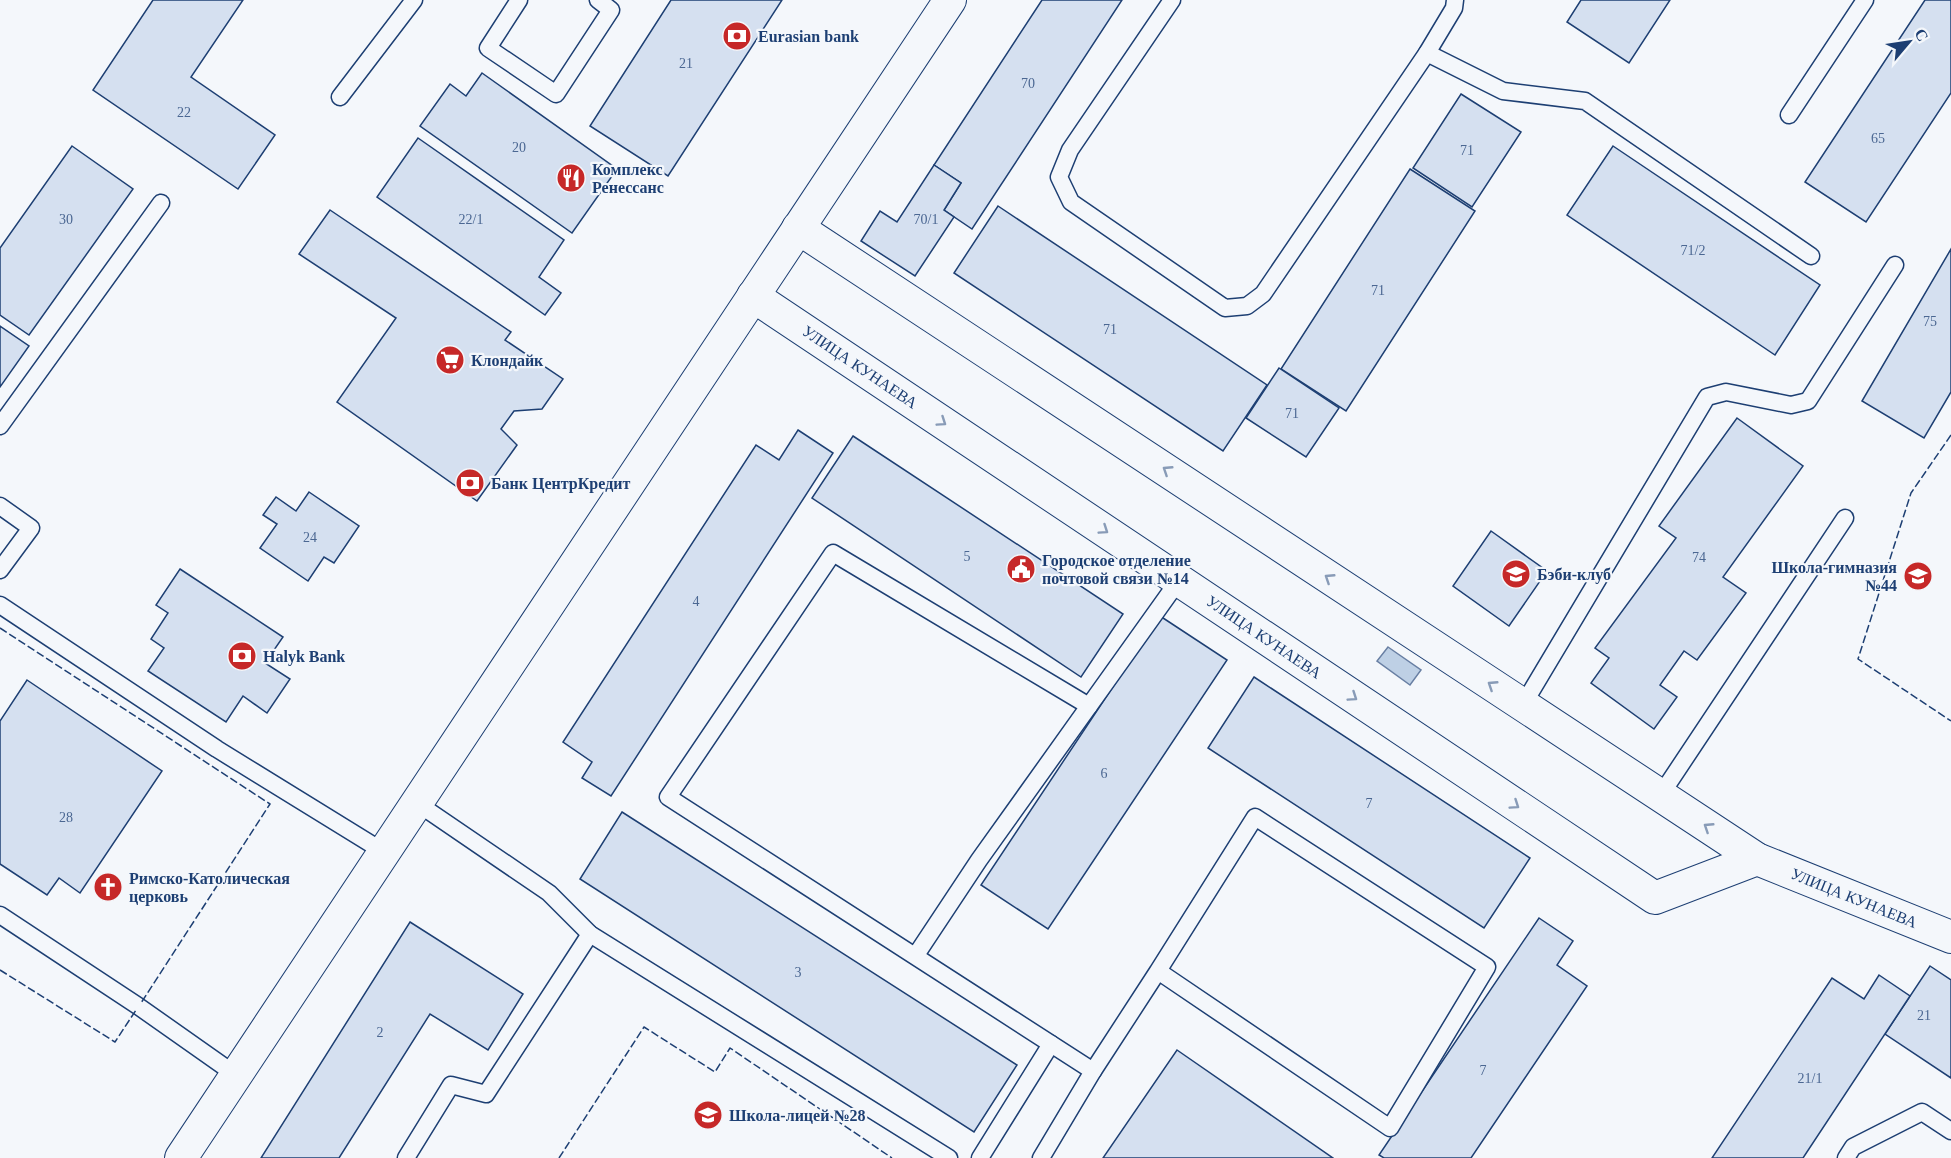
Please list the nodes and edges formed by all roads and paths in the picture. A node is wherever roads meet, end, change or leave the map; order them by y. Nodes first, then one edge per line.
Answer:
1 (414, 0) edge
2 (519, 0) edge
3 (598, 0) edge
4 (950, 0) edge
5 (1172, 0) edge
6 (1455, 0) edge
7 (1865, 0) edge
8 (1427, 52) junction
9 (340, 97) dead end
10 (1789, 115) dead end
11 (161, 203) dead end
12 (798, 228) junction
13 (1811, 256) dead end
14 (1894, 265) dead end
15 (753, 296) junction
16 (0, 426) edge
17 (0, 506) edge
18 (1845, 518) dead end
19 (0, 570) edge
20 (1179, 580) junction
21 (0, 604) edge
22 (1523, 705) junction
23 (1089, 706) junction
24 (1660, 796) junction
25 (417, 803) junction
26 (384, 852) junction
27 (1757, 859) junction
28 (0, 915) edge
29 (590, 934) junction
30 (1951, 937) edge
31 (916, 955) junction
32 (1158, 971) junction
33 (1051, 1044) junction
34 (1093, 1071) junction
35 (236, 1075) junction
36 (1951, 1131) edge
37 (181, 1158) edge
38 (406, 1158) edge
39 (949, 1158) edge
40 (980, 1158) edge
41 (1041, 1158) edge
42 (1846, 1158) edge

1 - 9 lane
2 - 3 lane
4 - 12 street
5 - 8 lane
6 - 8 lane
7 - 10 lane
8 - 13 lane
11 - 16 lane
12 - 15 street
22 -> 12 street, УЛИЦА КУНАЕВА
14 - 22 lane
15 -> 20 street, УЛИЦА КУНАЕВА
15 - 25 street
17 - 19 lane
18 - 24 lane
20 - 23 lane
20 -> 27 street, УЛИЦА КУНАЕВА
21 - 26 lane
22 - 24 street, УЛИЦА КУНАЕВА
23 - 31 lane
23 - 31 lane
27 -> 24 street, УЛИЦА КУНАЕВА
25 - 26 street
25 - 29 lane
26 - 35 street
27 - 30 street, УЛИЦА КУНАЕВА
28 - 35 lane
29 - 38 lane
29 - 39 lane
31 - 33 lane
32 - 32 lane
32 - 34 lane
33 - 34 lane
33 - 40 lane
34 - 41 lane
35 - 37 street
36 - 42 lane

